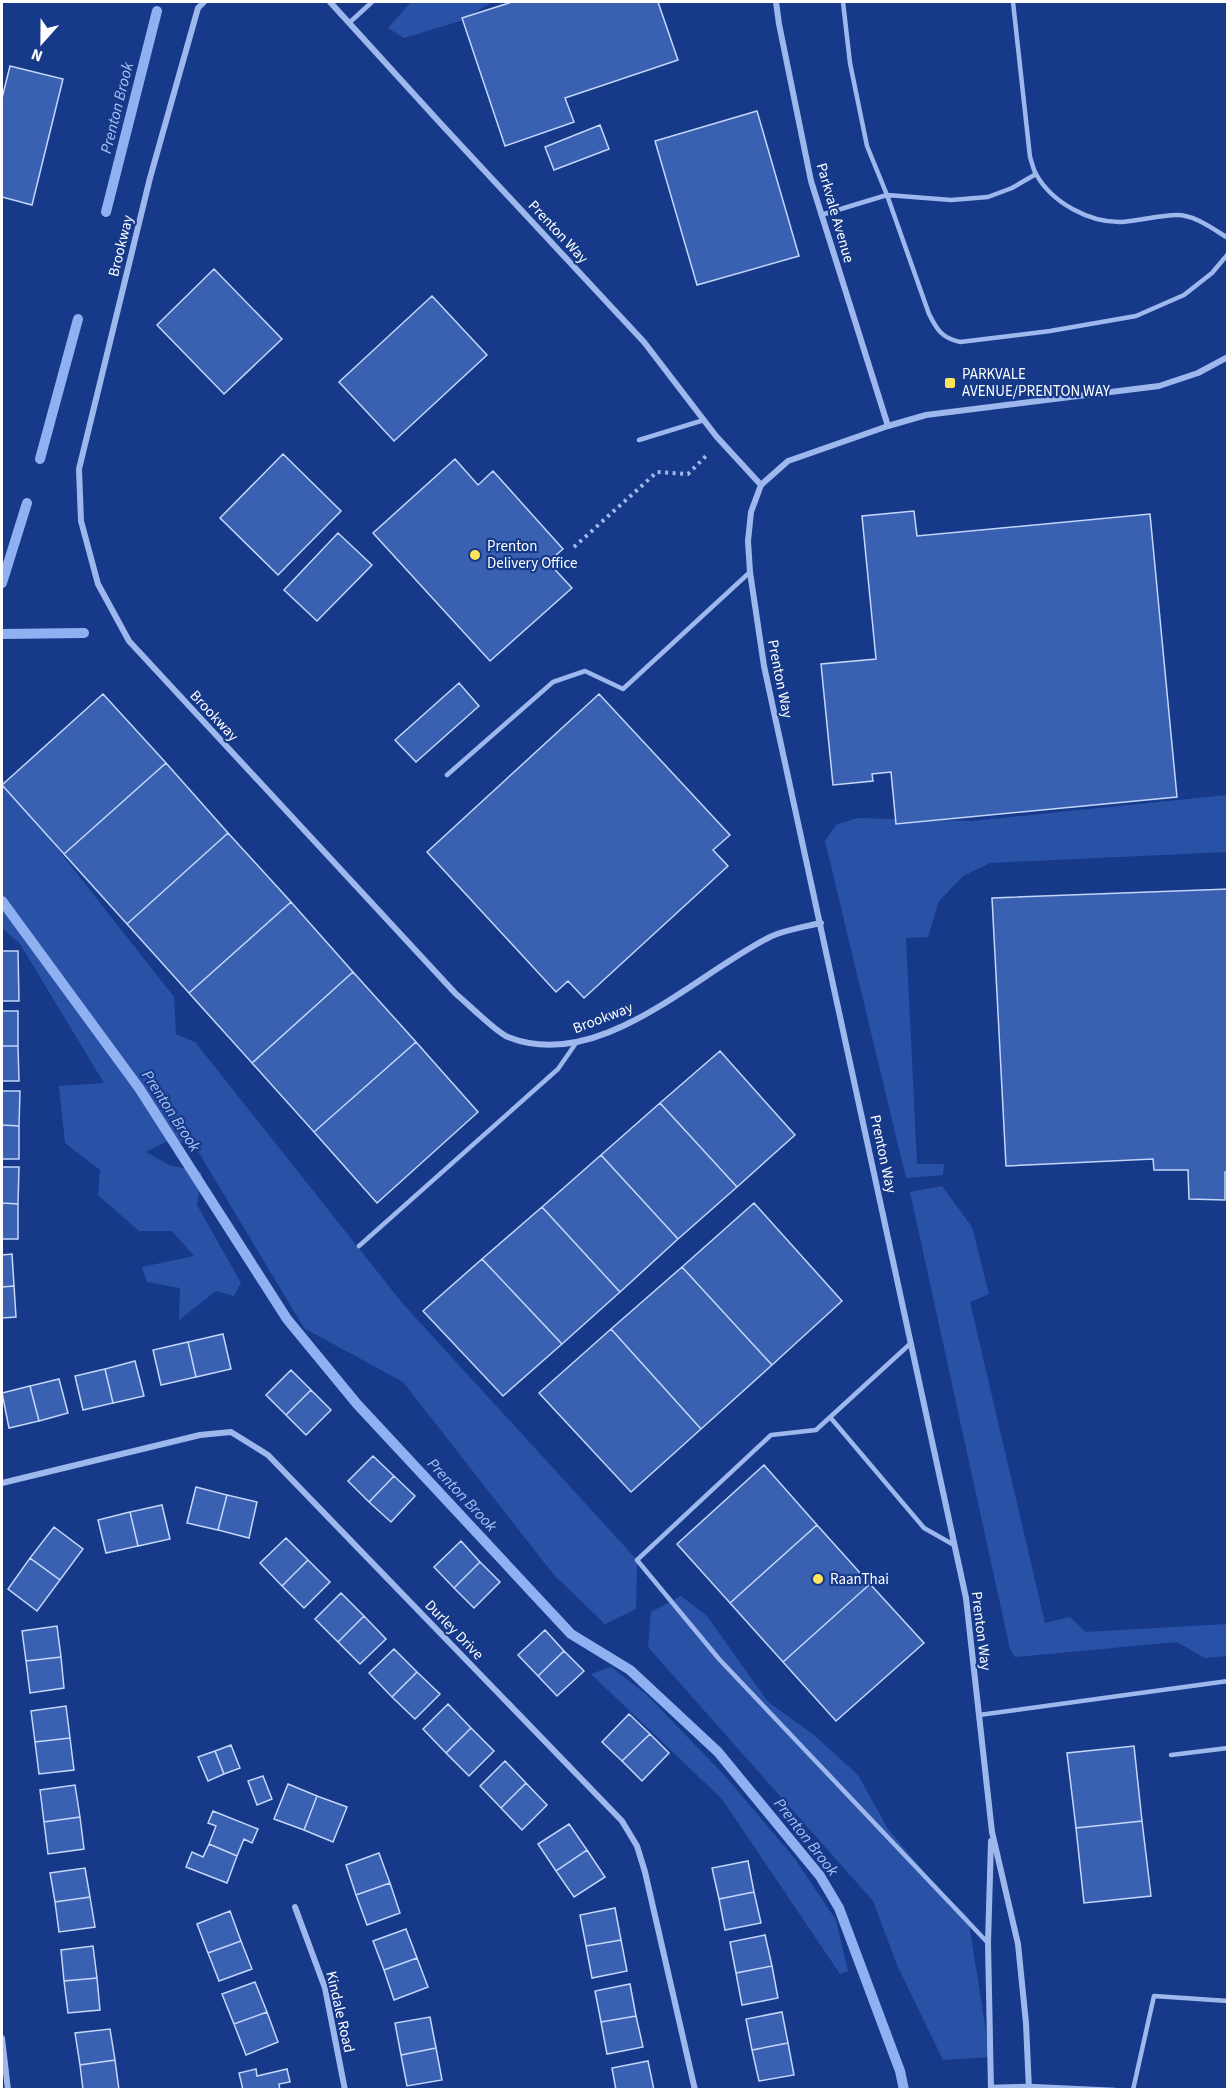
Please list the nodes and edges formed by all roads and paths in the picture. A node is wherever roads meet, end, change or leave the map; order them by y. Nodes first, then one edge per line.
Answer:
1 (204, 2) edge
2 (330, 2) edge
3 (372, 2) edge
4 (776, 2) edge
5 (843, 2) edge
6 (1013, 2) edge
7 (349, 23) junction
8 (1036, 174) junction
9 (887, 195) junction
10 (821, 215) junction
11 (1227, 238) edge
12 (1227, 254) edge
13 (1227, 357) edge
14 (704, 420) junction
15 (888, 426) junction
16 (639, 440) dead end
17 (722, 441) junction
18 (761, 485) junction
19 (574, 547) dead end
20 (750, 572) junction
21 (447, 775) dead end
22 (821, 922) junction
23 (576, 1043) junction
24 (359, 1246) dead end
25 (911, 1343) junction
26 (830, 1417) junction
27 (2, 1484) edge
28 (954, 1545) junction
29 (1227, 1681) edge
30 (979, 1715) junction
31 (1227, 1748) edge
32 (1171, 1755) dead end
33 (992, 1832) junction
34 (295, 1907) dead end
35 (988, 1943) junction
36 (1227, 2001) edge
37 (2, 2038) edge
38 (991, 2088) edge
39 (1029, 2088) edge
40 (8, 2090) edge
41 (345, 2090) edge
42 (695, 2090) edge
43 (1115, 2090) edge
44 (1133, 2090) edge

1 - 23 street, Brookway
2 - 7 street, Prenton Way
3 - 7 lane
4 - 10 street, Parkvale Avenue
5 - 9 lane
6 - 8 lane
7 - 14 street, Prenton Way
8 - 9 lane
8 - 11 lane
9 - 10 lane
9 - 12 lane
10 - 15 street, Parkvale Avenue
13 - 15 street, Prenton Way
14 - 16 lane
14 - 17 street, Prenton Way
15 - 18 street, Prenton Way
17 - 18 street, Prenton Way
17 - 19 path
18 - 20 street, Prenton Way
20 - 21 lane
20 - 22 street, Prenton Way
22 - 23 street, Brookway
22 - 25 street, Prenton Way
23 - 24 lane
25 - 26 lane
25 - 28 street, Prenton Way
26 - 28 lane
26 - 35 lane
27 - 42 street, Durley Drive
28 - 30 street, Prenton Way
29 - 30 lane
30 - 33 street, Prenton Way
31 - 32 lane
33 - 35 street, Prenton Way
33 - 39 street, Prenton Way
34 - 41 street, Kindale Road
35 - 38 street, Prenton Way
36 - 44 lane
37 - 40 street
38 - 39 lane
39 - 43 lane

